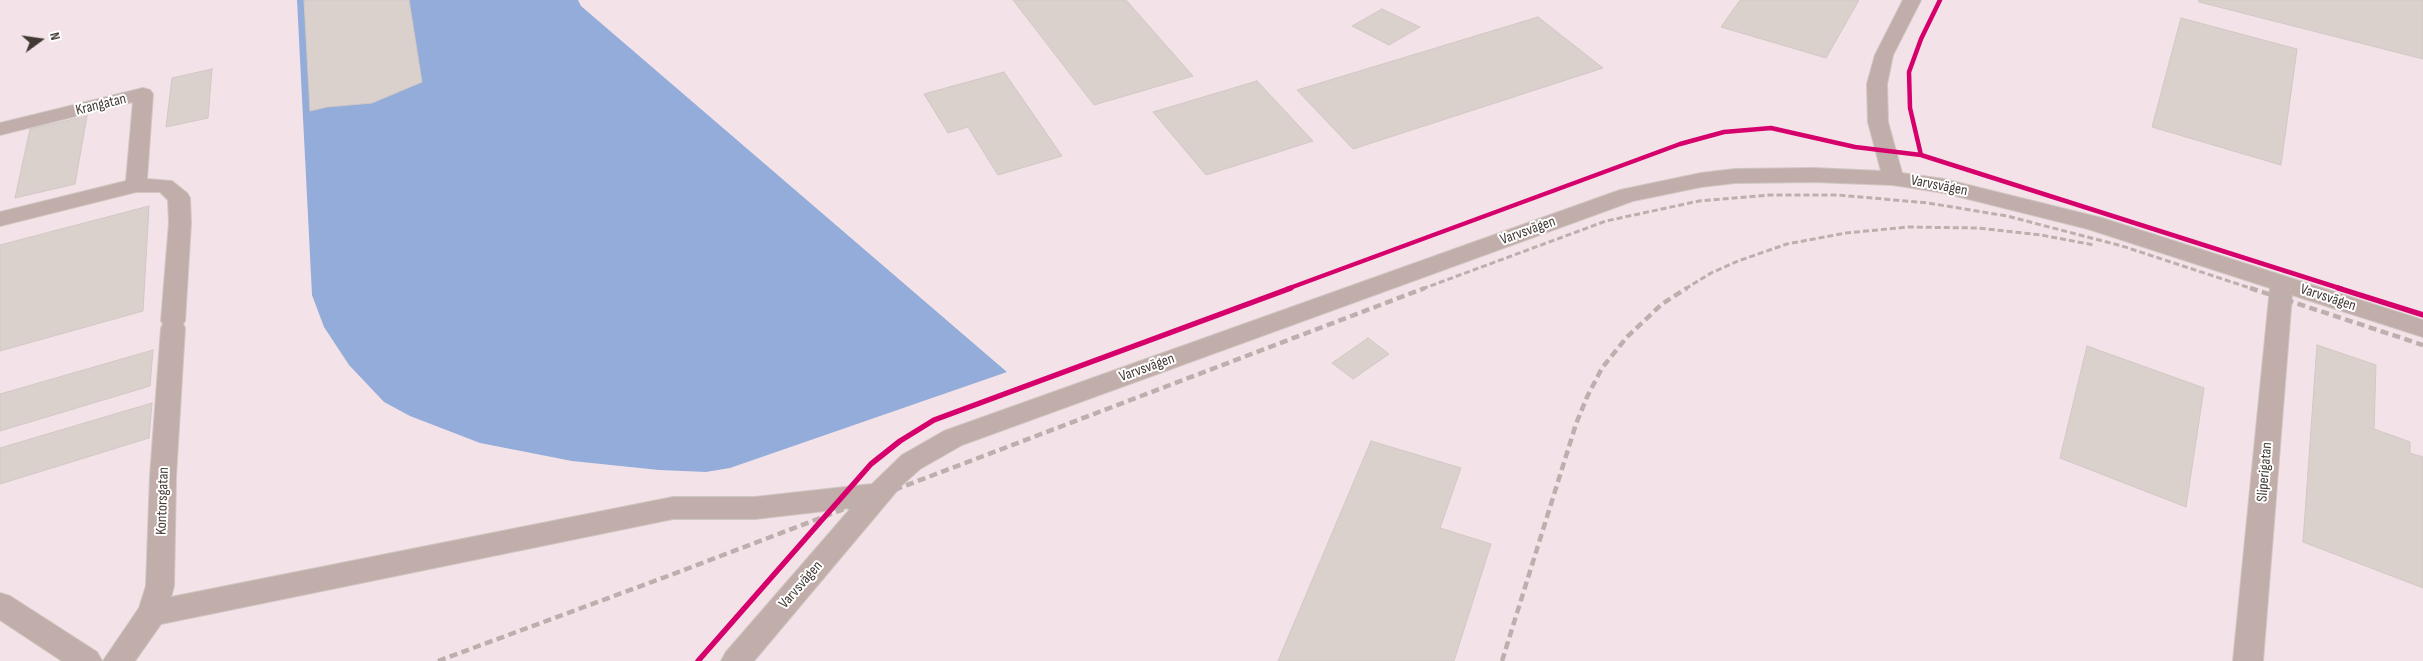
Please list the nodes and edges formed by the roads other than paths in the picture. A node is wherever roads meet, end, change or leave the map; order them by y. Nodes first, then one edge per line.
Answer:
1 (1912, 0) edge
2 (0, 129) edge
3 (1894, 178) junction
4 (136, 185) junction
5 (0, 219) edge
6 (2282, 283) junction
7 (2423, 329) edge
8 (879, 494) junction
9 (0, 605) edge
10 (152, 613) junction
11 (88, 661) edge
12 (118, 661) edge
13 (736, 661) edge
14 (2248, 661) edge

1 - 3 street
2 - 4 street, Krangatan
3 - 6 street, Varvsvägen
3 - 8 street, Varvsvägen
4 - 5 street, Kontorsgatan
4 - 10 street, Kontorsgatan
6 - 7 street, Varvsvägen
6 - 14 street, Sliperigatan
8 - 10 street
8 - 13 street, Varvsvägen
9 - 11 street
10 - 12 street, Kontorsgatan

